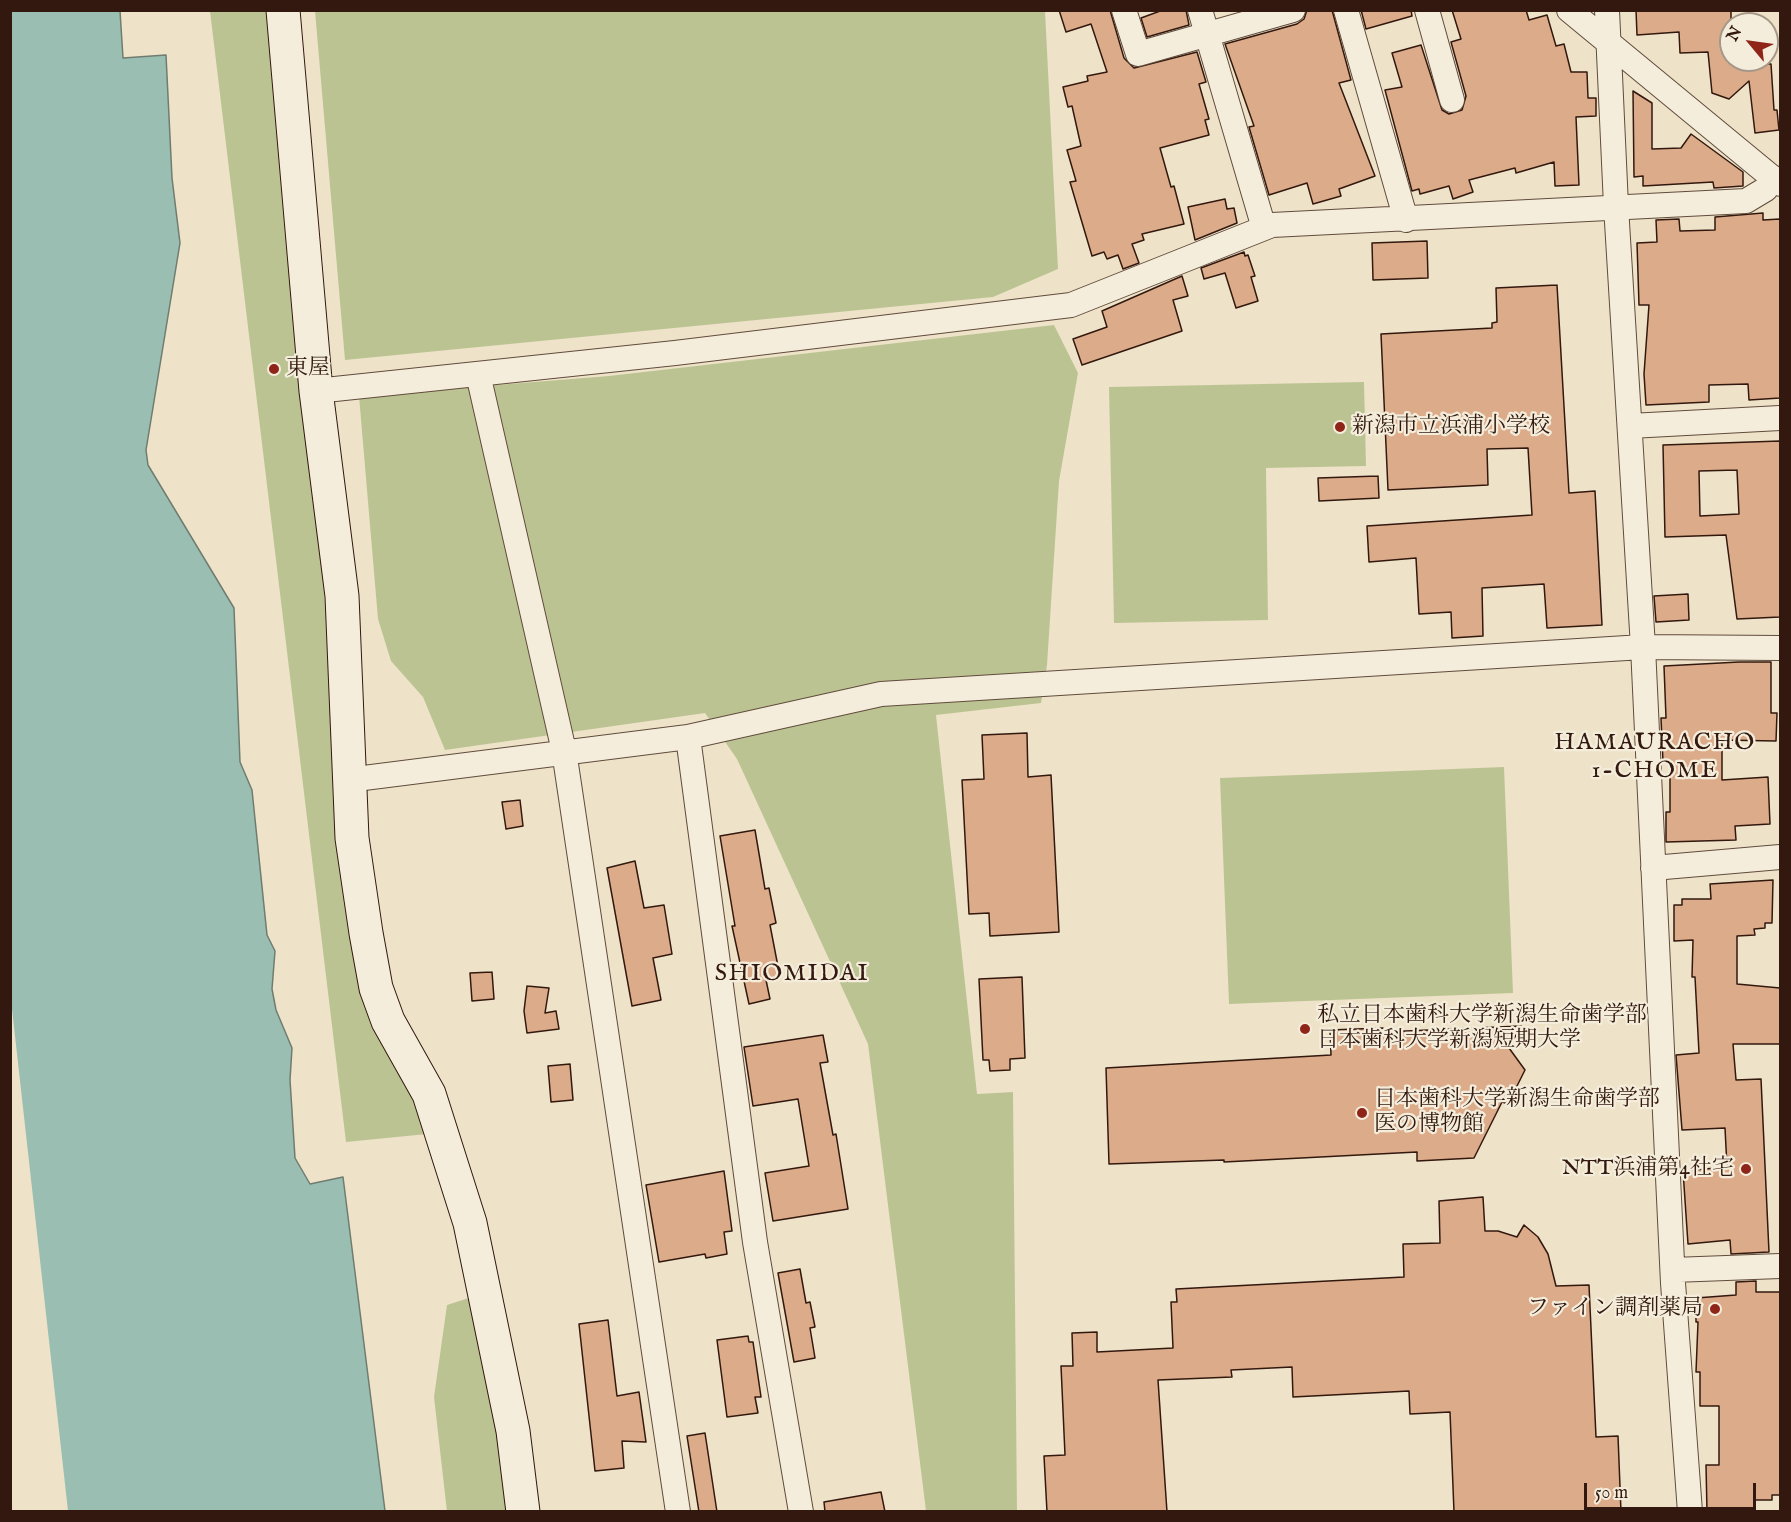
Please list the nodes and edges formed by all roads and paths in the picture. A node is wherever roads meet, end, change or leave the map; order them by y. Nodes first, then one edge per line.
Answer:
1 (283, 10) edge
2 (1124, 10) edge
3 (1200, 10) edge
4 (1293, 10) edge
5 (1346, 10) edge
6 (1427, 10) edge
7 (1569, 10) edge
8 (1608, 10) edge
9 (1208, 36) junction
10 (1608, 42) junction
11 (1452, 100) dead end
12 (1776, 181) edge
13 (1616, 206) junction
14 (1406, 220) junction
15 (1264, 228) junction
16 (478, 374) junction
17 (315, 391) junction
18 (1780, 418) edge
19 (1630, 426) junction
20 (1643, 647) junction
21 (1780, 648) edge
22 (688, 737) junction
23 (564, 751) junction
24 (348, 780) junction
25 (1780, 857) edge
26 (1653, 868) junction
27 (1780, 1266) edge
28 (1673, 1270) junction
29 (523, 1512) edge
30 (678, 1512) edge
31 (801, 1512) edge
32 (1690, 1512) edge

1 - 17 street
2 - 9 street
3 - 9 street
4 - 9 street
5 - 14 street
6 - 11 street
7 - 10 street
8 - 10 street
9 - 15 street
10 - 12 street
10 - 13 street
12 - 13 street
13 - 14 street
13 - 19 street
14 - 15 street
15 - 16 street
16 - 17 street
16 - 23 street
17 - 24 street
18 - 19 street
19 - 20 street
20 - 21 street
20 - 22 street
20 - 26 street
22 - 23 street
22 - 31 street
23 - 24 street
23 - 30 street
24 - 29 street
25 - 26 street
26 - 28 street
27 - 28 street
28 - 32 street

